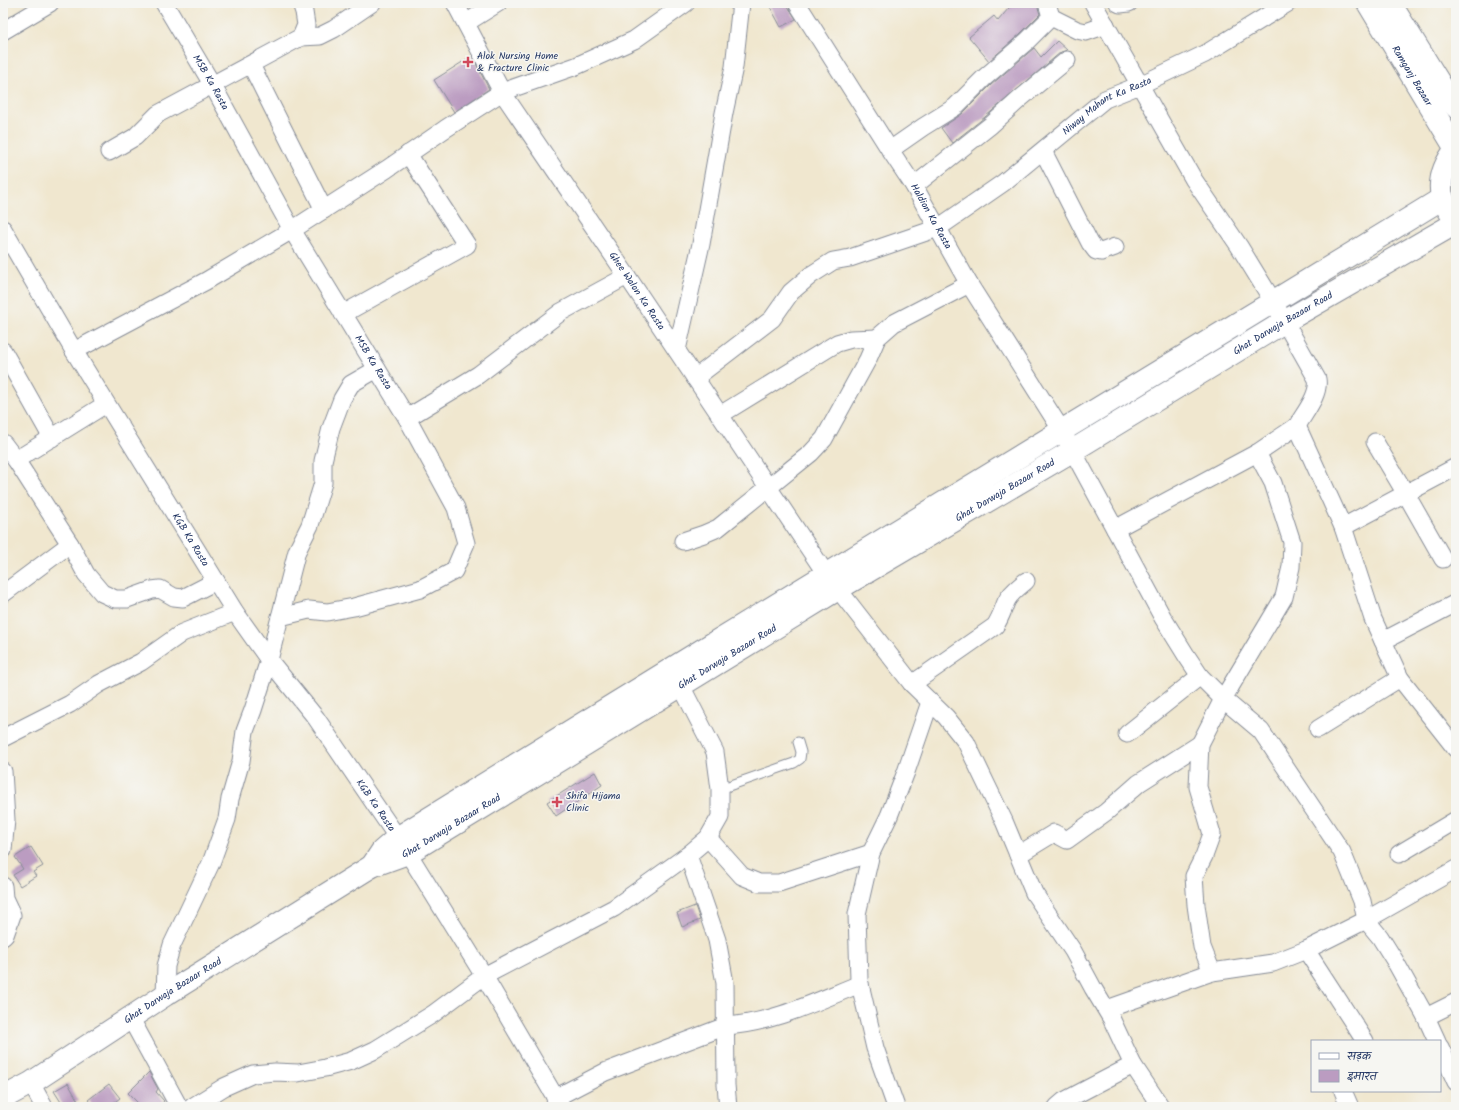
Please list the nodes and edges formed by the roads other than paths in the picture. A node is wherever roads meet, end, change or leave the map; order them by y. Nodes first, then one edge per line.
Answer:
1 (50, 3) edge
2 (164, 3) edge
3 (301, 3) edge
4 (372, 3) edge
5 (455, 3) edge
6 (498, 3) edge
7 (686, 3) edge
8 (741, 3) edge
9 (797, 3) edge
10 (1093, 3) edge
11 (1118, 3) edge
12 (1129, 3) edge
13 (1288, 3) edge
14 (1368, 3) edge
15 (1390, 3) edge
16 (1049, 10) edge
17 (466, 22) junction
18 (1106, 25) junction
19 (3, 31) edge
20 (301, 37) junction
21 (1067, 60) dead end
22 (251, 65) junction
23 (212, 84) junction
24 (1140, 85) junction
25 (502, 92) junction
26 (1456, 107) edge
27 (1456, 149) edge
28 (890, 150) junction
29 (1042, 151) junction
30 (109, 152) dead end
31 (408, 154) junction
32 (914, 186) junction
33 (1442, 198) junction
34 (324, 210) junction
35 (1456, 222) edge
36 (3, 228) edge
37 (938, 228) junction
38 (292, 230) junction
39 (1115, 247) dead end
40 (627, 276) junction
41 (969, 284) junction
42 (1274, 303) junction
43 (343, 314) junction
44 (1284, 322) junction
45 (877, 338) junction
46 (677, 350) junction
47 (3, 351) edge
48 (74, 351) junction
49 (377, 369) junction
50 (695, 378) junction
51 (106, 404) junction
52 (720, 415) junction
53 (407, 418) junction
54 (1297, 426) junction
55 (1062, 431) junction
56 (52, 438) junction
57 (1375, 442) dead end
58 (3, 443) edge
59 (1072, 451) junction
60 (1257, 453) junction
61 (16, 460) junction
62 (1456, 467) edge
63 (769, 488) junction
64 (1406, 494) junction
65 (1343, 527) junction
66 (1115, 529) junction
67 (683, 541) dead end
68 (70, 544) junction
69 (1443, 559) dead end
70 (216, 581) junction
71 (832, 581) junction
72 (1026, 581) dead end
73 (3, 594) edge
74 (1456, 603) edge
75 (235, 612) junction
76 (280, 617) junction
77 (1383, 641) junction
78 (269, 660) junction
79 (1200, 676) junction
80 (676, 677) junction
81 (1400, 678) junction
82 (912, 684) junction
83 (1223, 699) junction
84 (930, 702) junction
85 (1318, 729) dead end
86 (1127, 734) dead end
87 (3, 738) edge
88 (798, 742) dead end
89 (1200, 744) junction
90 (1456, 749) edge
91 (3, 771) edge
92 (720, 789) junction
93 (1456, 820) edge
94 (708, 838) junction
95 (403, 845) junction
96 (3, 850) edge
97 (871, 853) junction
98 (1018, 854) junction
99 (1399, 854) dead end
100 (688, 855) junction
101 (1456, 869) edge
102 (3, 886) edge
103 (1366, 920) junction
104 (3, 937) edge
105 (1306, 950) junction
106 (1212, 972) junction
107 (484, 976) junction
108 (860, 984) junction
109 (165, 995) junction
110 (1456, 1002) edge
111 (1107, 1009) junction
112 (130, 1017) junction
113 (1426, 1017) junction
114 (726, 1026) junction
115 (1364, 1040) edge
116 (1437, 1040) edge
117 (1441, 1049) edge
118 (1133, 1065) junction
119 (1456, 1082) edge
120 (31, 1083) junction
121 (1343, 1092) edge
122 (4, 1094) edge
123 (558, 1102) edge
124 (44, 1107) edge
125 (179, 1107) edge
126 (192, 1107) edge
127 (728, 1107) edge
128 (896, 1107) edge
129 (1057, 1107) edge
130 (1161, 1107) edge
131 (1350, 1107) edge

1 - 19 street
2 - 23 street, MSB Ka Rasta
3 - 20 street
4 - 20 street
5 - 17 street, Ghee Walon Ka Rasta
6 - 17 street
7 - 25 street
8 - 46 street
9 - 28 street, Haldion Ka Rasta
10 - 18 street
11 - 12 street
13 - 24 street, Niway Mahant Ka Rasta
14 - 27 street, Ramganj Bazaar
15 - 26 street, Ramganj Bazaar
16 - 18 street
16 - 28 street
17 - 25 street, Ghee Walon Ka Rasta
18 - 24 street
20 - 22 street
21 - 32 street
22 - 23 street
22 - 34 street
23 - 30 street
23 - 38 street, MSB Ka Rasta
24 - 29 street, Niway Mahant Ka Rasta
24 - 42 street
25 - 31 street
25 - 40 street, Ghee Walon Ka Rasta
27 - 33 street
28 - 32 street, Haldion Ka Rasta
29 - 37 street, Niway Mahant Ka Rasta
29 - 39 street
31 - 34 street
31 - 43 street
32 - 37 street, Haldion Ka Rasta
33 - 35 street
33 - 42 street
34 - 38 street
35 - 44 street, Ghat Darwaja Bazaar Road
36 - 48 street, KGB Ka Rasta
37 - 41 street, Haldion Ka Rasta
37 - 50 street, Niway Mahant Ka Rasta
38 - 43 street, MSB Ka Rasta
38 - 48 street
40 - 46 street, Ghee Walon Ka Rasta
40 - 53 street
41 - 45 street
41 - 55 street, Haldion Ka Rasta
42 - 44 street
42 - 55 street
43 - 49 street, MSB Ka Rasta
44 - 54 street
44 - 59 street, Ghat Darwaja Bazaar Road
45 - 52 street
45 - 63 street
46 - 50 street, Ghee Walon Ka Rasta
47 - 56 street
48 - 51 street, KGB Ka Rasta
49 - 53 street, MSB Ka Rasta
49 - 76 street
50 - 52 street, Ghee Walon Ka Rasta
51 - 56 street
51 - 70 street, KGB Ka Rasta
52 - 63 street, Ghee Walon Ka Rasta
53 - 76 street, MSB Ka Rasta
54 - 60 street
54 - 65 street
55 - 59 street, Haldion Ka Rasta
55 - 71 street
56 - 61 street
57 - 64 street
58 - 61 street
59 - 66 street, Haldion Ka Rasta
59 - 71 street, Ghat Darwaja Bazaar Road
60 - 66 street
60 - 83 street
61 - 68 street
62 - 64 street
63 - 67 street
63 - 71 street, Ghee Walon Ka Rasta
64 - 65 street
64 - 69 street
65 - 77 street
66 - 79 street, Haldion Ka Rasta
68 - 70 street
68 - 73 street
70 - 75 street, KGB Ka Rasta
71 - 80 street, Ghat Darwaja Bazaar Road
71 - 82 street, Ghee Walon Ka Rasta
72 - 82 street
74 - 77 street
75 - 78 street, KGB Ka Rasta
75 - 87 street
76 - 78 street
77 - 81 street
78 - 95 street, KGB Ka Rasta
78 - 109 street
79 - 83 street, Haldion Ka Rasta
79 - 86 street
80 - 92 street
80 - 95 street, Ghat Darwaja Bazaar Road
81 - 85 street
81 - 90 street
82 - 84 street, Ghee Walon Ka Rasta
83 - 89 street
83 - 103 street, Haldion Ka Rasta
84 - 97 street
84 - 98 street, Ghee Walon Ka Rasta
88 - 92 lane
89 - 98 street
89 - 106 street
91 - 96 street
92 - 94 street
93 - 99 street
94 - 97 street
94 - 100 street
95 - 107 street, KGB Ka Rasta
95 - 109 street, Ghat Darwaja Bazaar Road
97 - 108 street
98 - 111 street, Ghee Walon Ka Rasta
100 - 107 street
100 - 114 street
101 - 103 street
102 - 104 street
103 - 105 street
103 - 113 street
105 - 106 street
105 - 115 street
106 - 111 street
107 - 123 street, KGB Ka Rasta
107 - 126 street
108 - 114 street
108 - 128 street
109 - 112 street, Ghat Darwaja Bazaar Road
110 - 113 street
111 - 118 street, Ghee Walon Ka Rasta
112 - 120 street, Ghat Darwaja Bazaar Road
112 - 125 street
113 - 116 street
114 - 123 street
114 - 127 street
117 - 119 street
118 - 129 street
118 - 130 street, Ghee Walon Ka Rasta
120 - 122 street, Ghat Darwaja Bazaar Road
120 - 124 street
121 - 131 street

